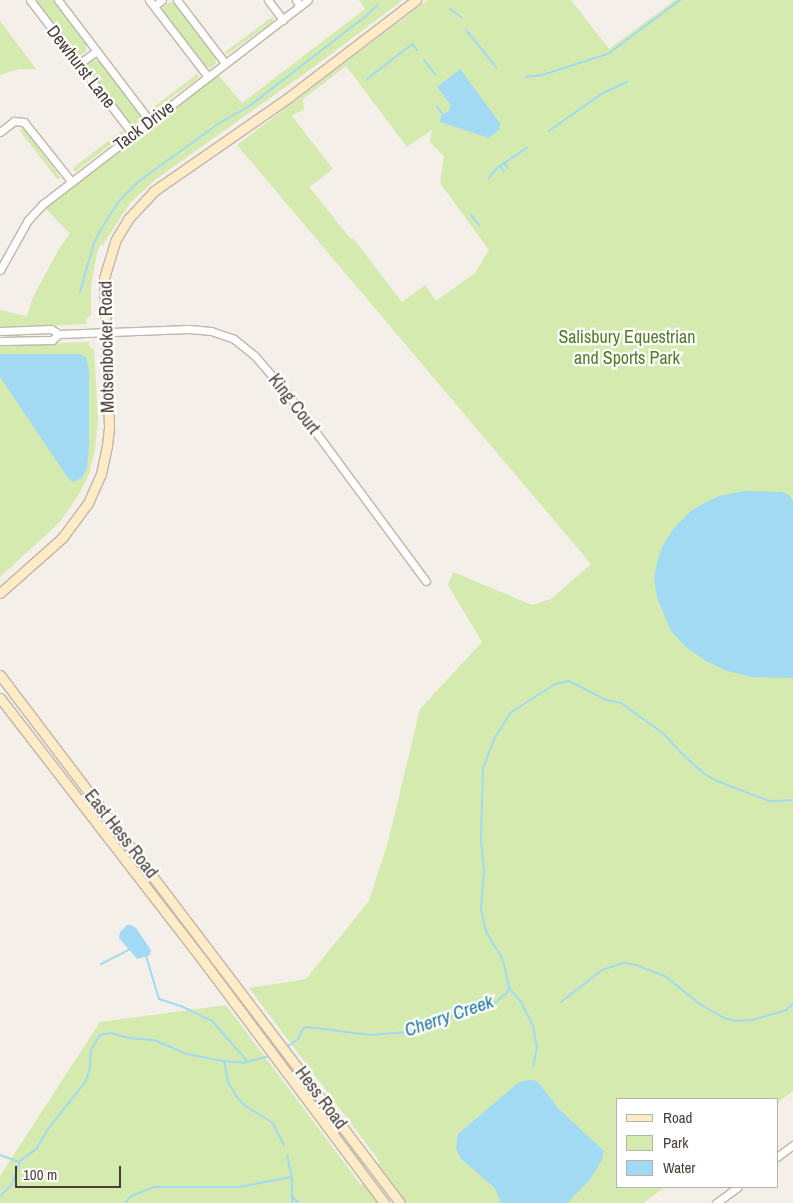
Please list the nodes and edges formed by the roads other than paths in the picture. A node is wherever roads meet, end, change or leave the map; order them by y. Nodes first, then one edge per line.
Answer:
1 (30, 0) edge
2 (58, 0) edge
3 (162, 0) edge
4 (177, 0) edge
5 (268, 0) edge
6 (308, 0) edge
7 (416, 0) edge
8 (151, 3) edge
9 (298, 3) edge
10 (283, 20) junction
11 (96, 51) junction
12 (225, 63) junction
13 (79, 64) junction
14 (208, 77) junction
15 (150, 121) junction
16 (0, 132) edge
17 (133, 134) junction
18 (71, 182) junction
19 (0, 270) edge
20 (0, 331) edge
21 (104, 331) junction
22 (59, 334) junction
23 (0, 341) edge
24 (426, 580) dead end
25 (0, 593) edge
26 (0, 675) edge
27 (0, 698) edge
28 (243, 992) joint
29 (232, 1000) joint
30 (793, 1145) edge
31 (778, 1156) edge
32 (737, 1188) edge
33 (719, 1202) edge
34 (384, 1203) edge
35 (400, 1203) edge

1 - 13 street, Dewhurst Lane
2 - 11 street, Dewhurst Lane
3 - 8 street
4 - 12 street
5 - 10 street
6 - 9 street, Tack Drive
7 - 21 main road, Motsenbocker Road
8 - 14 street
9 - 10 street, Tack Drive
10 - 12 street, Tack Drive
11 - 13 street
11 - 15 street, Dewhurst Lane
12 - 14 street, Tack Drive
13 - 17 street, Dewhurst Lane
14 - 15 street, Tack Drive
15 - 17 street, Tack Drive
16 - 18 street
17 - 18 street, Tack Drive
18 - 19 street, Tack Drive
20 - 22 street
21 - 22 street, King Court
21 - 24 street, King Court
21 - 25 main road, Motsenbocker Road
22 - 23 street
26 - 28 main road, East Hess Road
27 - 29 main road, East Hess Road
28 - 35 main road, Hess Road
29 - 34 main road, Hess Road
30 - 31 street
32 - 33 street

